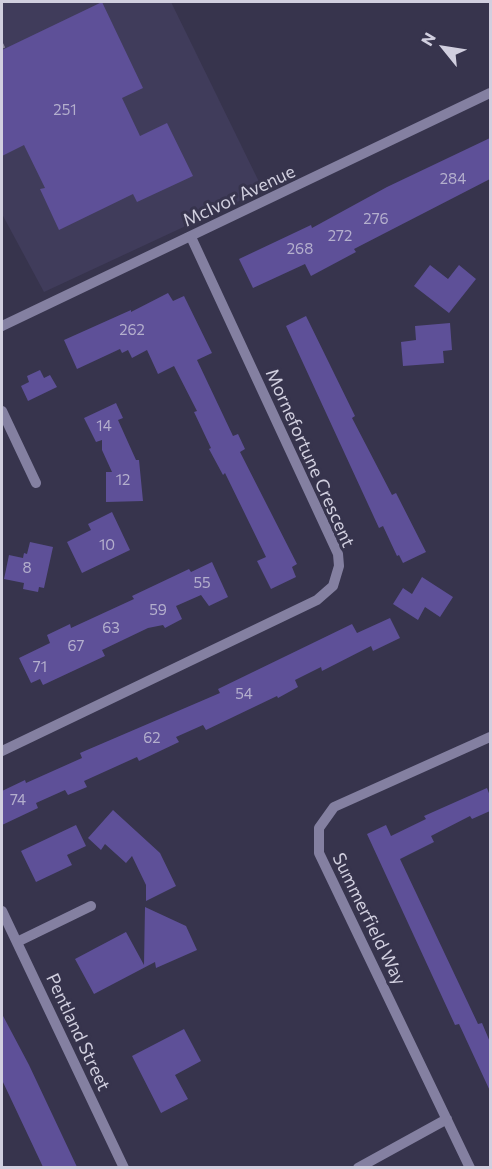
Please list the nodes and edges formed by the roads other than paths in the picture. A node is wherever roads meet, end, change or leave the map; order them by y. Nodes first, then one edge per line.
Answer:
1 (490, 93) edge
2 (191, 237) junction
3 (2, 326) edge
4 (2, 411) edge
5 (36, 483) dead end
6 (490, 737) edge
7 (2, 751) edge
8 (91, 906) dead end
9 (2, 911) edge
10 (16, 942) junction
11 (447, 1119) junction
12 (124, 1167) edge
13 (358, 1167) edge
14 (470, 1167) edge

1 - 2 street, McIvor Avenue
2 - 3 street, McIvor Avenue
2 - 7 street, Mornefortune Crescent
4 - 5 street
6 - 11 street, Summerfield Way
8 - 10 street
9 - 10 street, Pentland Street
10 - 12 street, Pentland Street
11 - 13 street
11 - 14 street, Summerfield Way

